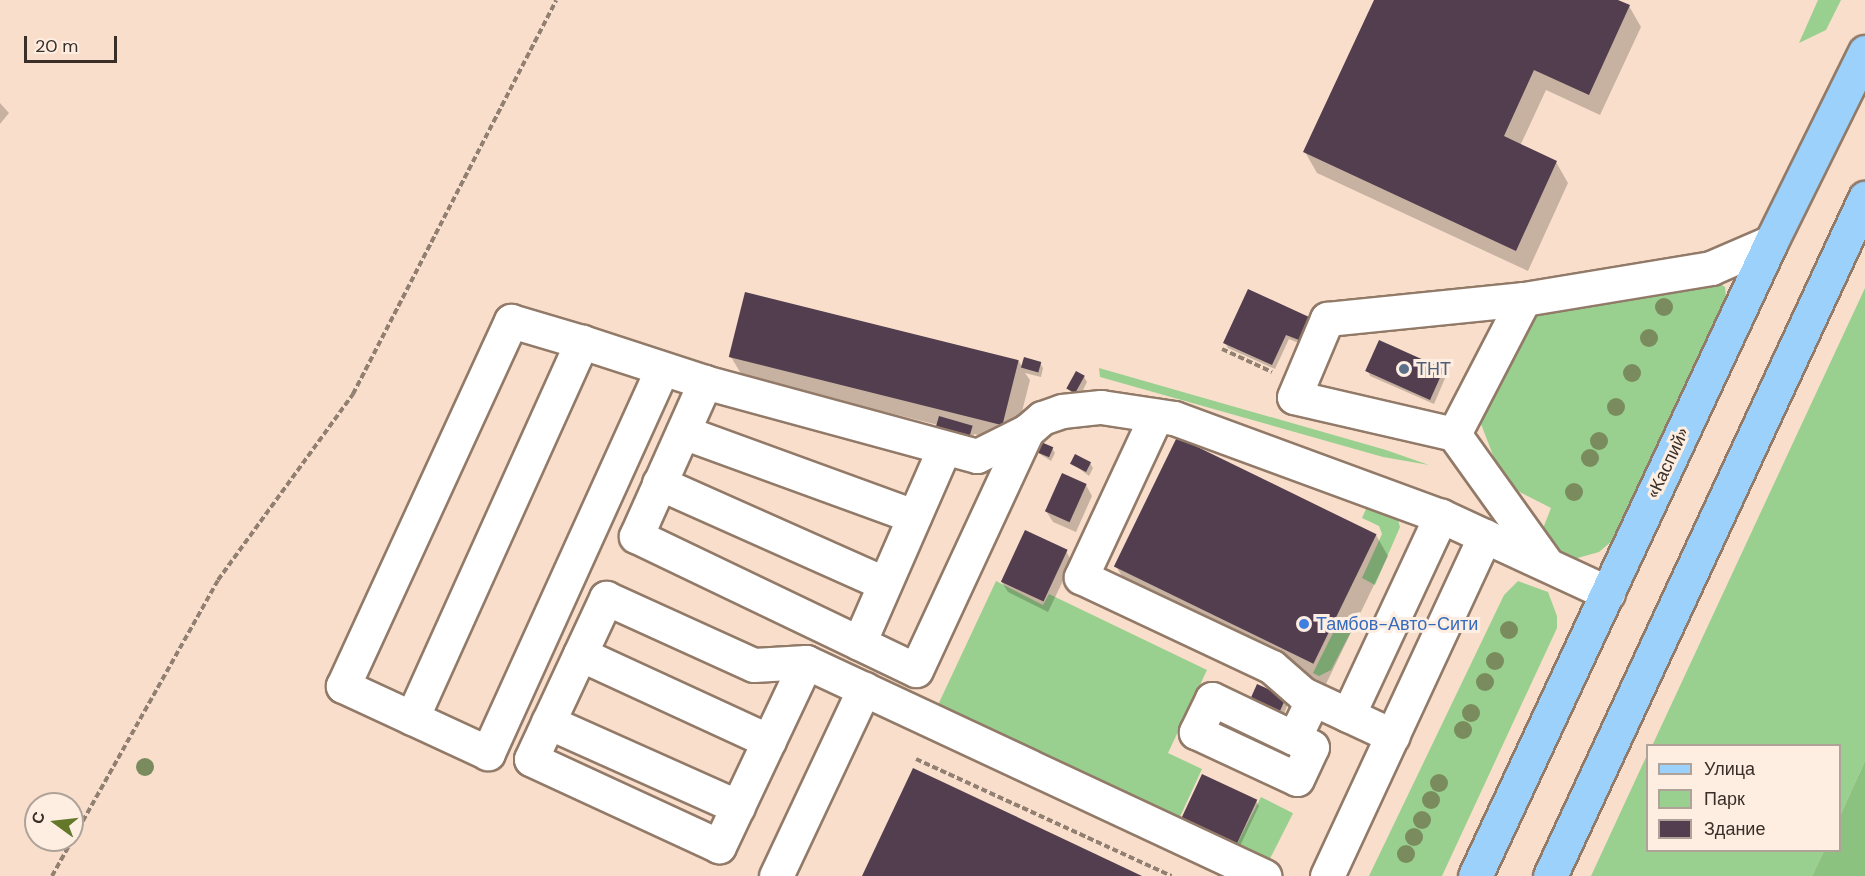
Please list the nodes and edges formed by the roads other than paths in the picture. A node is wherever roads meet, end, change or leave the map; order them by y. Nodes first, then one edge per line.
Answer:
1 (1865, 52) edge
2 (1865, 198) edge
3 (1771, 242) junction
4 (1524, 299) junction
5 (582, 342) junction
6 (662, 369) junction
7 (705, 382) junction
8 (1156, 416) junction
9 (1027, 431) junction
10 (683, 432) junction
11 (1454, 434) junction
12 (944, 448) junction
13 (660, 483) junction
14 (914, 516) junction
15 (1440, 516) junction
16 (1485, 536) junction
17 (1548, 566) junction
18 (884, 584) junction
19 (1608, 593) junction
20 (859, 643) junction
21 (580, 654) junction
22 (806, 662) junction
23 (864, 689) junction
24 (1313, 699) junction
25 (1348, 715) junction
26 (412, 718) junction
27 (549, 722) junction
28 (1393, 736) junction
29 (1294, 738) dead end
30 (769, 741) junction
31 (738, 807) junction
32 (776, 876) edge
33 (1264, 876) edge
34 (1327, 876) edge
35 (1475, 876) edge
36 (1550, 876) edge

1 - 3 main road, «Каспий»
2 - 36 main road
3 - 4 lane
3 - 19 main road, «Каспий»
4 - 11 lane
4 - 11 lane
5 - 6 lane
5 - 26 lane
5 - 26 lane
6 - 7 lane
6 - 26 lane
7 - 10 lane
7 - 12 lane
8 - 9 lane
8 - 15 lane
8 - 24 lane
9 - 12 lane
9 - 20 lane
10 - 13 lane
10 - 14 lane
11 - 17 lane
12 - 14 lane
13 - 18 lane
13 - 20 lane
14 - 18 lane
15 - 16 lane
15 - 25 lane
16 - 17 lane
16 - 28 lane
17 - 19 lane
18 - 20 lane
19 - 35 main road, «Каспий»
21 - 22 lane
21 - 27 lane
21 - 30 lane
22 - 23 lane
22 - 30 lane
23 - 32 lane
23 - 33 lane
24 - 25 lane
24 - 29 lane
25 - 28 lane
27 - 31 lane
27 - 31 lane
28 - 34 lane
30 - 31 lane

